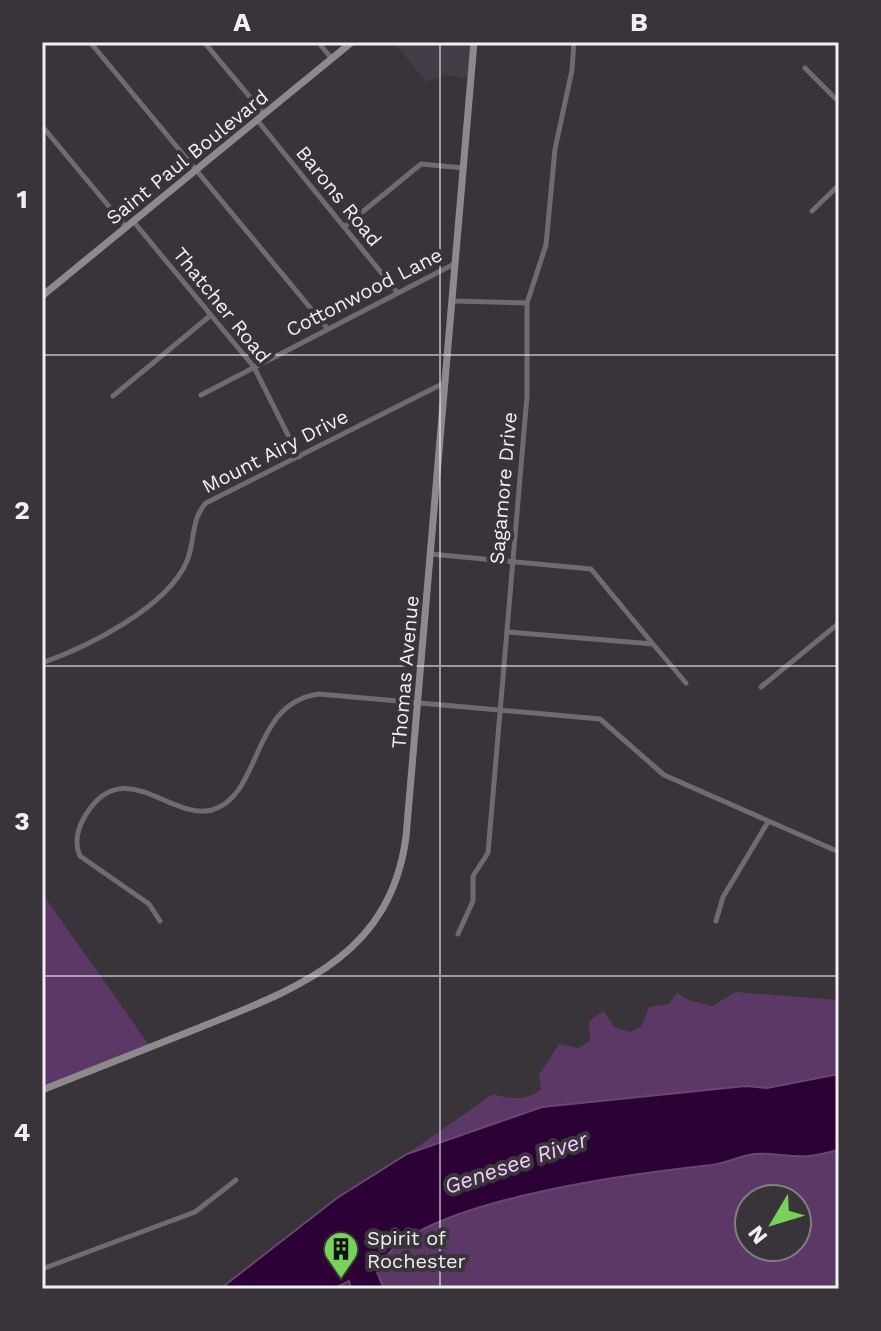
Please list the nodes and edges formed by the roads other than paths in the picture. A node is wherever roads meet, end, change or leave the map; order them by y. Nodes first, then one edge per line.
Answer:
1 (90, 42) edge
2 (204, 42) edge
3 (318, 42) edge
4 (352, 42) edge
5 (474, 42) edge
6 (574, 42) edge
7 (332, 59) junction
8 (805, 68) dead end
9 (839, 102) edge
10 (264, 114) junction
11 (257, 120) junction
12 (42, 126) edge
13 (465, 168) junction
14 (197, 169) junction
15 (839, 185) edge
16 (812, 211) dead end
17 (130, 224) junction
18 (344, 227) junction
19 (457, 262) junction
20 (44, 292) edge
21 (397, 292) junction
22 (454, 301) junction
23 (527, 303) junction
24 (211, 315) junction
25 (327, 328) junction
26 (254, 367) junction
27 (447, 381) junction
28 (201, 395) dead end
29 (113, 396) dead end
30 (299, 457) junction
31 (431, 554) junction
32 (513, 561) junction
33 (839, 623) edge
34 (507, 632) junction
35 (653, 644) junction
36 (42, 663) edge
37 (686, 683) dead end
38 (761, 687) dead end
39 (418, 701) junction
40 (501, 708) junction
41 (768, 822) junction
42 (839, 852) edge
43 (160, 921) dead end
44 (716, 921) dead end
45 (458, 934) dead end
46 (42, 1090) edge
47 (236, 1180) dead end
48 (42, 1269) edge

1 - 14 street
2 - 10 street
3 - 7 street
4 - 7 main road, Saint Paul Boulevard
5 - 13 main road, Thomas Avenue
6 - 23 street, Sagamore Drive
7 - 10 main road, Saint Paul Boulevard
8 - 9 street
10 - 11 main road, Saint Paul Boulevard
11 - 14 main road, Saint Paul Boulevard
11 - 18 street, Barons Road
12 - 17 street, Thatcher Road
13 - 18 street
13 - 19 main road, Thomas Avenue
14 - 17 main road, Saint Paul Boulevard
14 - 25 street
15 - 16 street
17 - 20 main road, Saint Paul Boulevard
17 - 24 street, Thatcher Road
18 - 21 street, Barons Road
19 - 21 street, Cottonwood Lane
19 - 22 main road, Thomas Avenue
21 - 25 street, Cottonwood Lane
22 - 23 street
22 - 27 main road, Thomas Avenue
23 - 32 street, Sagamore Drive
24 - 26 street, Thatcher Road
24 - 29 street
25 - 26 street, Cottonwood Lane
26 - 28 street, Cottonwood Lane
26 - 30 street, Thatcher Road
27 - 30 street, Mount Airy Drive
27 - 31 main road, Thomas Avenue
30 - 36 street, Mount Airy Drive
31 - 32 street
31 - 39 main road, Thomas Avenue
32 - 34 street, Sagamore Drive
32 - 35 street
33 - 38 street
34 - 35 street
34 - 40 street, Sagamore Drive
35 - 37 street
39 - 40 street
39 - 43 street
39 - 46 main road, Thomas Avenue
40 - 41 street
40 - 45 street, Sagamore Drive
41 - 42 street
41 - 44 street
47 - 48 street

